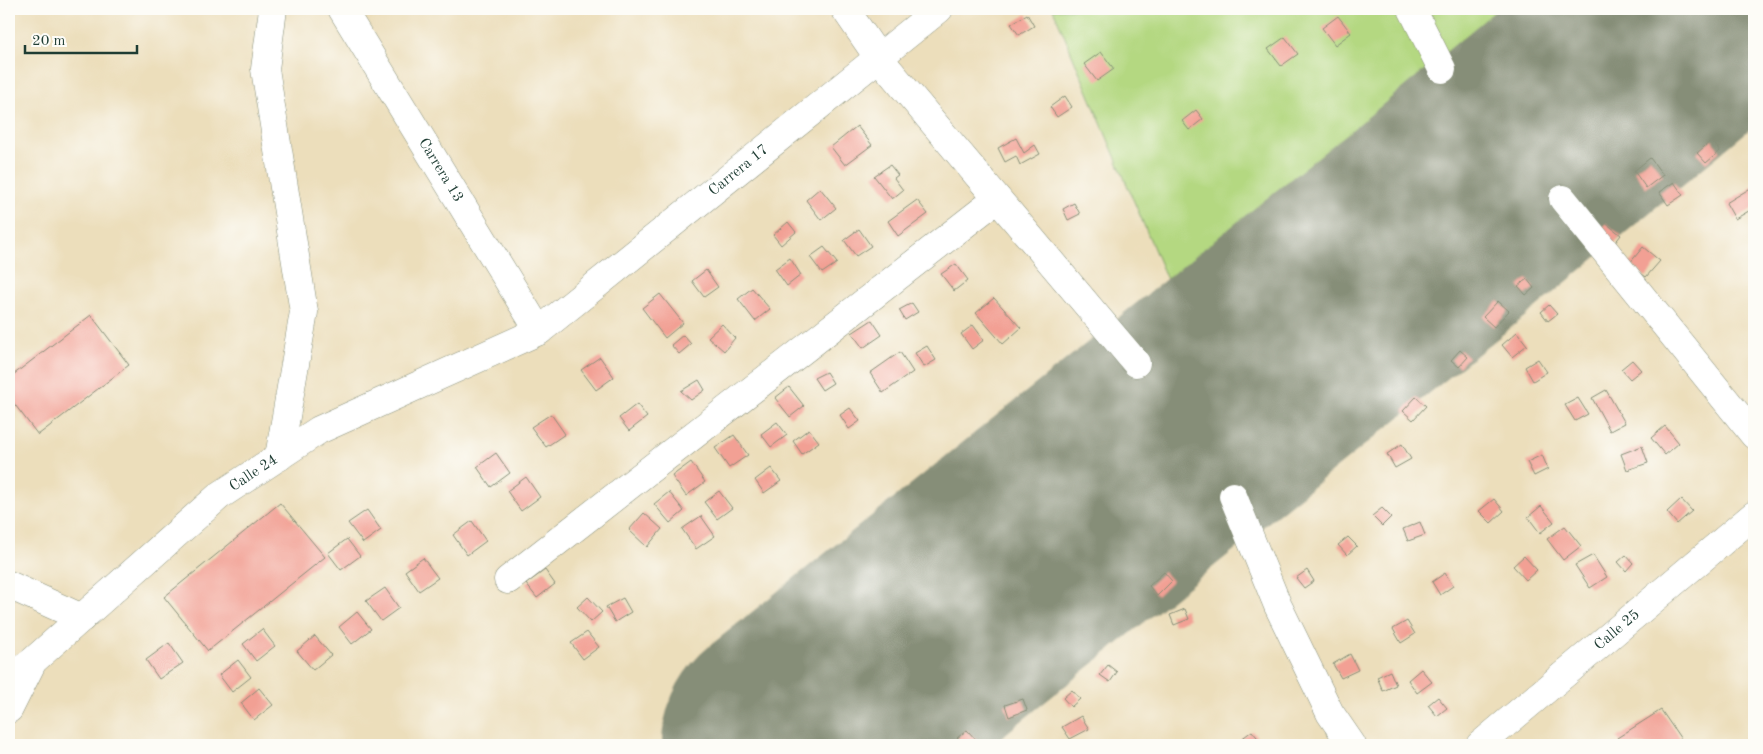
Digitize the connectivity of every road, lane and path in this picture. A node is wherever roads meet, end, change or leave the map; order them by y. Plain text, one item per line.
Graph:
1 (273, 9) edge
2 (342, 9) edge
3 (844, 9) edge
4 (939, 9) edge
5 (1412, 9) edge
6 (878, 57) junction
7 (1442, 69) dead end
8 (997, 199) junction
9 (1563, 199) dead end
10 (539, 330) junction
11 (1136, 363) dead end
12 (1754, 435) edge
13 (279, 457) junction
14 (1233, 496) dead end
15 (1754, 515) edge
16 (508, 580) dead end
17 (9, 586) edge
18 (82, 618) junction
19 (33, 661) junction
20 (9, 679) edge
21 (9, 709) edge
22 (1352, 745) edge
23 (1480, 745) edge

1 - 13 street
2 - 10 street, Carrera 13
3 - 6 street
4 - 6 street, Carrera 17
5 - 7 street
6 - 8 street
6 - 10 street, Carrera 17
8 - 11 street
8 - 16 street
9 - 12 street
10 - 13 street, Calle 24
13 - 18 street, Calle 24
14 - 22 street
15 - 23 street, Calle 25
17 - 18 street
18 - 19 street, Calle 24
19 - 20 street, Calle 24
19 - 21 street

